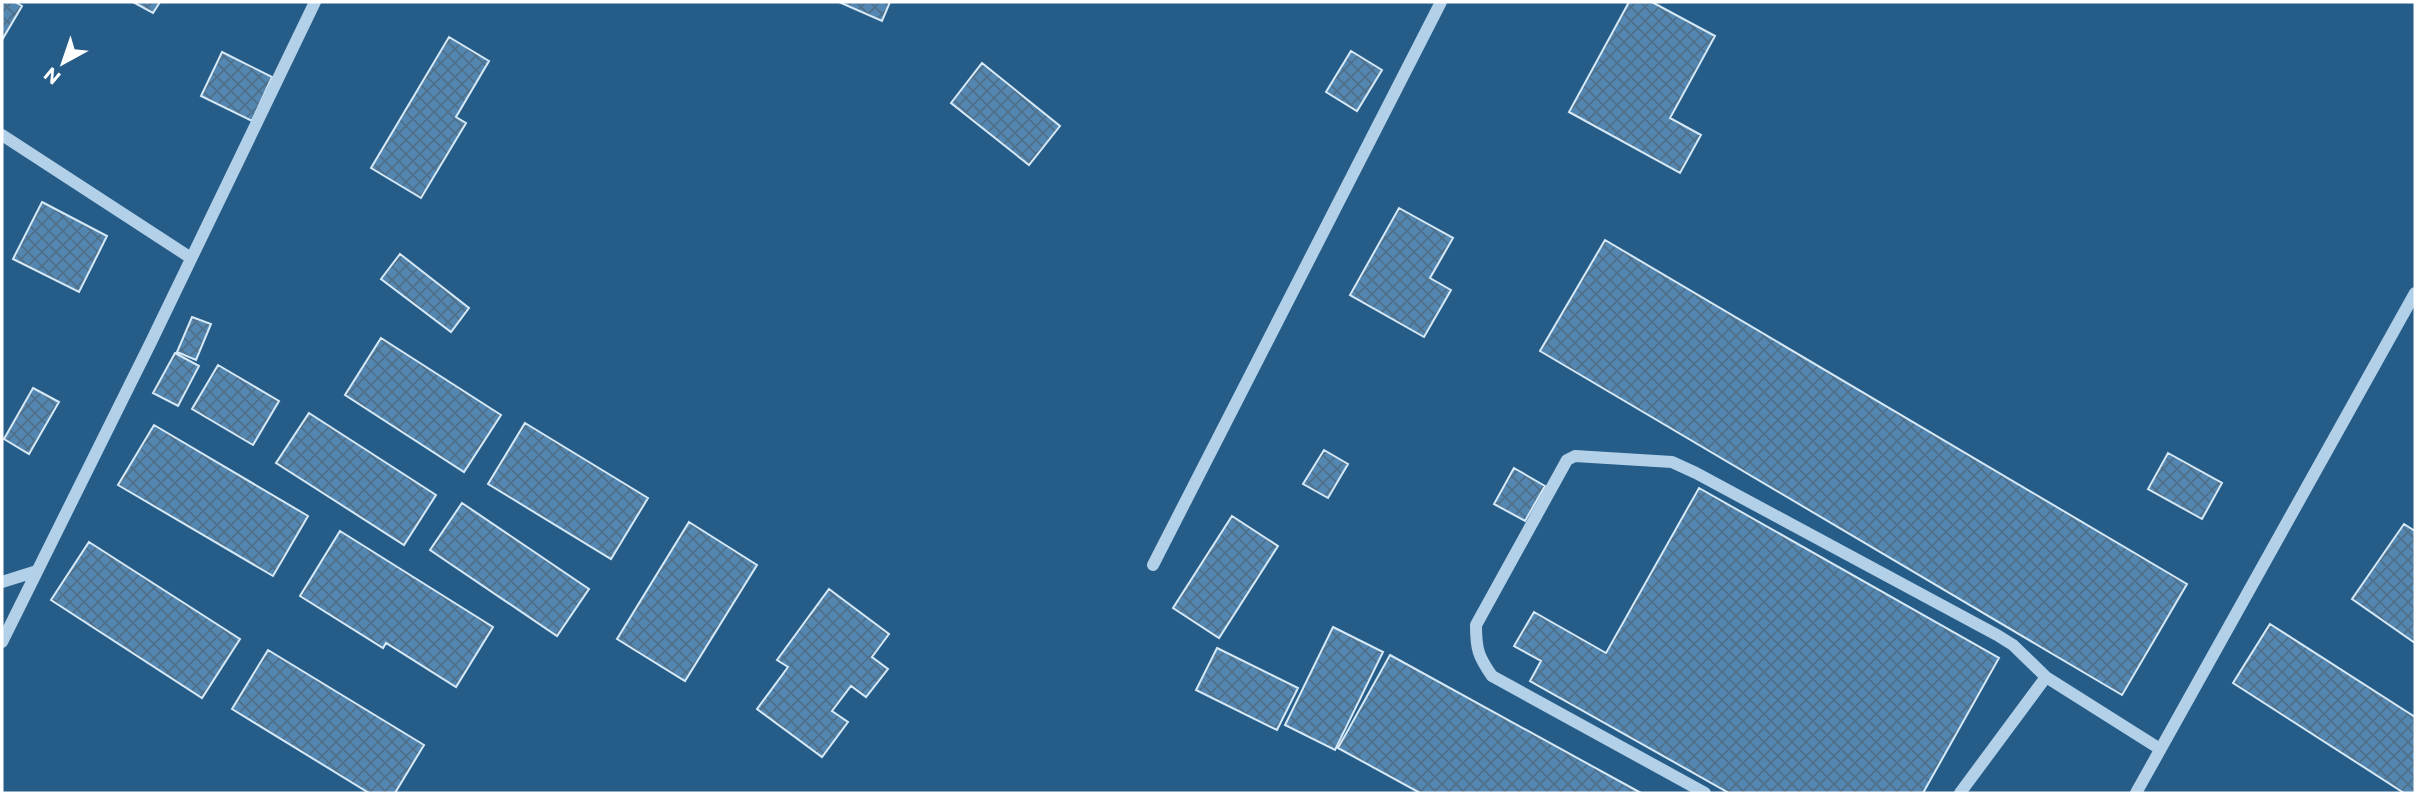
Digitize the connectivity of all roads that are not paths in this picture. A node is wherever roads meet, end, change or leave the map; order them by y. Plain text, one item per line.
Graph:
1 (315, 2) edge
2 (1441, 2) edge
3 (2, 135) edge
4 (191, 258) junction
5 (2415, 293) edge
6 (1153, 565) dead end
7 (37, 571) junction
8 (2, 582) edge
9 (2, 642) edge
10 (2046, 677) junction
11 (2160, 748) junction
12 (1705, 793) edge
13 (1960, 793) edge
14 (2136, 793) edge

1 - 4 street
2 - 6 street
3 - 4 street
4 - 7 street
5 - 11 street
7 - 8 street
7 - 9 street
10 - 11 street
10 - 12 street
10 - 13 street
11 - 14 street

